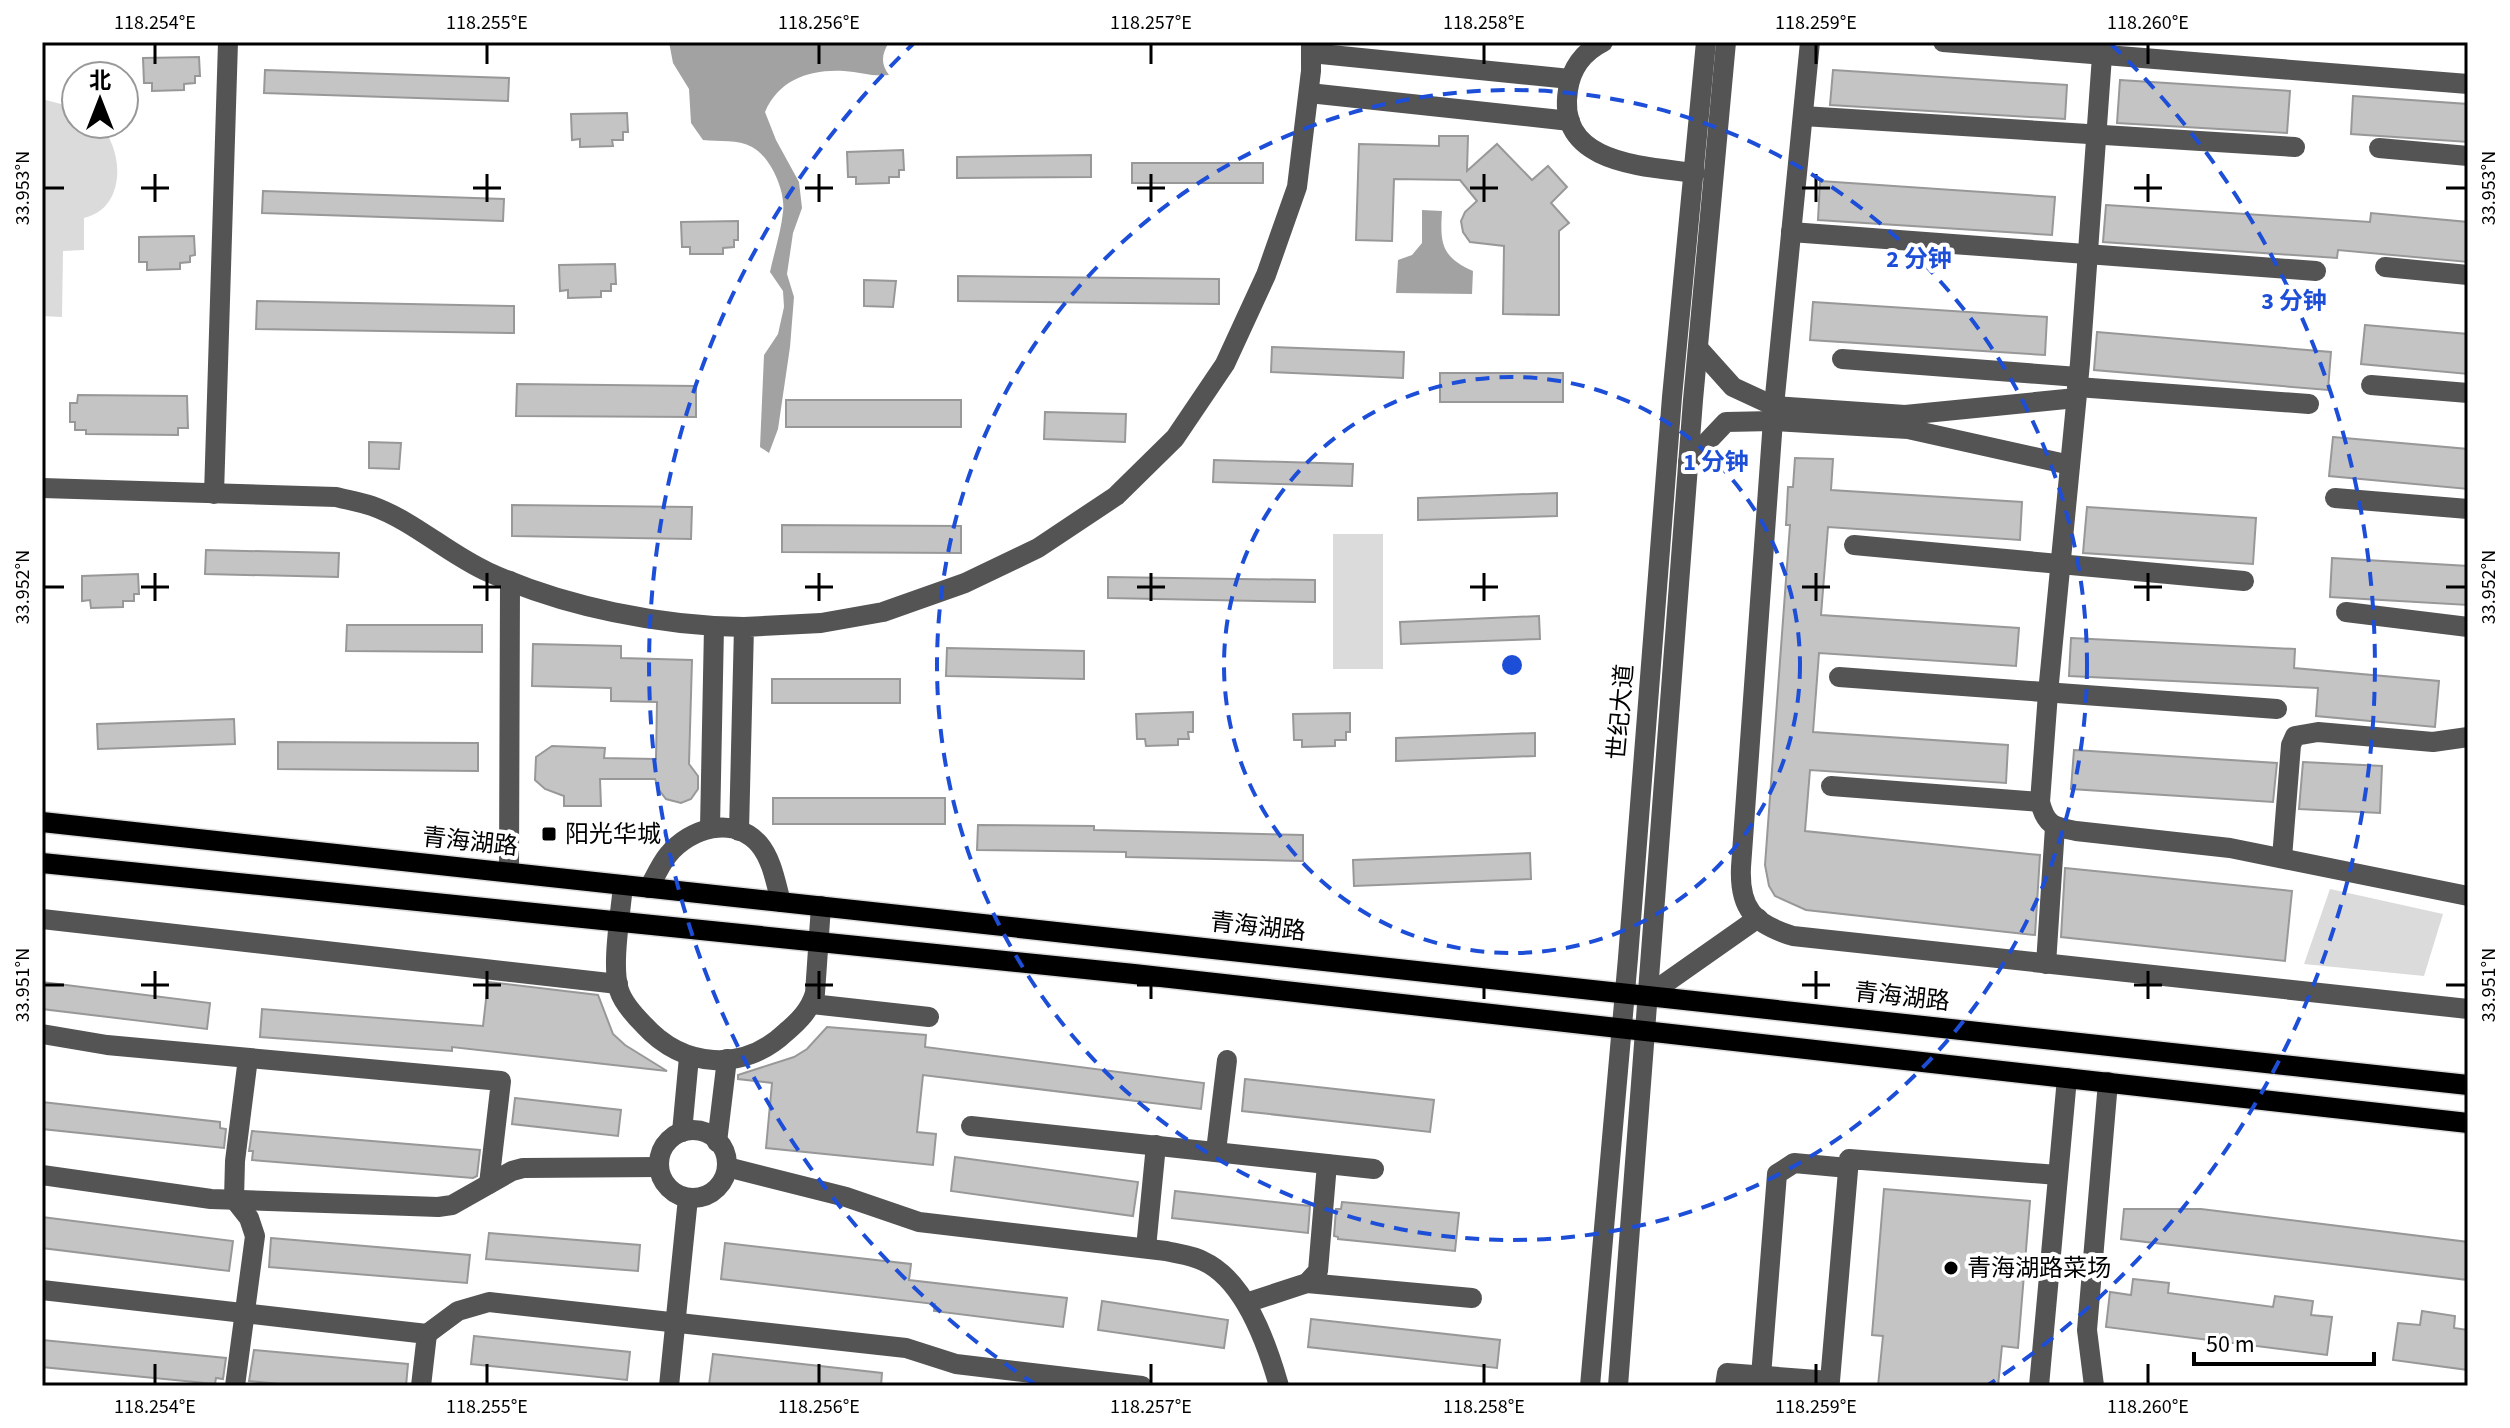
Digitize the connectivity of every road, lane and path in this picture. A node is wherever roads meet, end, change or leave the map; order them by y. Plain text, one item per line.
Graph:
1 (228, 42) edge
2 (1603, 42) edge
3 (1708, 42) edge
4 (1810, 42) edge
5 (1943, 42) edge
6 (1311, 48) edge
7 (2102, 48) edge
8 (1570, 79) junction
9 (2468, 84) edge
10 (1309, 93) junction
11 (1803, 116) junction
12 (1570, 121) junction
13 (2096, 134) junction
14 (2295, 147) dead end
15 (2379, 148) dead end
16 (2468, 156) edge
17 (1695, 173) junction
18 (1791, 232) junction
19 (2087, 254) junction
20 (2385, 267) dead end
21 (2316, 271) dead end
22 (2468, 275) edge
23 (1698, 348) junction
24 (1842, 359) dead end
25 (2371, 385) dead end
26 (2077, 387) junction
27 (2468, 393) edge
28 (2309, 404) dead end
29 (1774, 413) junction
30 (1688, 462) junction
31 (2070, 465) junction
32 (42, 488) edge
33 (214, 494) junction
34 (2335, 498) dead end
35 (2468, 509) edge
36 (1854, 545) dead end
37 (2060, 564) junction
38 (510, 581) junction
39 (2244, 581) dead end
40 (2346, 612) dead end
41 (714, 627) junction
42 (744, 627) junction
43 (2468, 627) edge
44 (1839, 677) dead end
45 (2048, 693) junction
46 (2277, 709) dead end
47 (2468, 737) edge
48 (1831, 786) dead end
49 (2040, 802) junction
50 (42, 822) edge
51 (2055, 827) junction
52 (710, 828) junction
53 (739, 831) junction
54 (2282, 858) junction
55 (42, 863) edge
56 (509, 872) junction
57 (623, 885) junction
58 (649, 888) junction
59 (2468, 896) edge
60 (781, 902) junction
61 (821, 906) junction
62 (1758, 918) junction
63 (42, 919) edge
64 (620, 921) junction
65 (819, 942) junction
66 (2046, 964) junction
67 (618, 984) junction
68 (1624, 993) junction
69 (1647, 996) junction
70 (812, 1004) junction
71 (2468, 1009) edge
72 (929, 1017) dead end
73 (1621, 1029) junction
74 (1644, 1031) junction
75 (42, 1034) edge
76 (689, 1057) junction
77 (248, 1058) junction
78 (727, 1059) junction
79 (1227, 1060) dead end
80 (2067, 1078) junction
81 (2108, 1082) junction
82 (2468, 1085) edge
83 (2468, 1123) edge
84 (971, 1126) dead end
85 (682, 1132) junction
86 (717, 1142) junction
87 (1156, 1145) junction
88 (1216, 1151) junction
89 (1327, 1164) junction
90 (659, 1167) junction
91 (727, 1167) junction
92 (1848, 1168) junction
93 (1374, 1169) dead end
94 (42, 1175) edge
95 (2058, 1175) junction
96 (489, 1184) junction
97 (688, 1198) junction
98 (234, 1199) junction
99 (1146, 1248) junction
100 (1307, 1283) junction
101 (42, 1290) edge
102 (1472, 1298) dead end
103 (1246, 1303) junction
104 (245, 1313) junction
105 (675, 1322) junction
106 (427, 1334) junction
107 (1761, 1376) junction
108 (235, 1386) edge
109 (421, 1386) edge
110 (669, 1386) edge
111 (1142, 1386) edge
112 (1279, 1386) edge
113 (1590, 1386) edge
114 (1618, 1386) edge
115 (1725, 1386) edge
116 (2039, 1386) edge
117 (2094, 1386) edge

1 - 33 street
2 - 8 street
3 - 17 street, 世纪大道
3 - 23 street, 世纪大道
4 - 11 street
5 - 7 street
6 - 8 street
6 - 10 street
7 - 9 street
7 - 13 street
8 - 12 street
10 - 12 street
10 - 42 street
11 - 13 street
11 - 18 street
12 - 17 street
13 - 14 street
13 - 19 street
15 - 16 street
17 - 68 street, 世纪大道
18 - 19 street
18 - 29 street
19 - 21 street
19 - 26 street
20 - 22 street
23 - 29 street
23 - 30 street, 世纪大道
24 - 26 street
25 - 27 street
26 - 28 street
26 - 29 street
26 - 31 street
29 - 30 street
29 - 31 street
29 - 62 street
30 - 69 street, 世纪大道
31 - 37 street
32 - 33 street
33 - 38 street
34 - 35 street
36 - 37 street
37 - 39 street
37 - 45 street
38 - 41 street
38 - 56 street
40 - 43 street
41 - 42 street
41 - 52 street
42 - 53 street
44 - 45 street
45 - 46 street
45 - 49 street
47 - 54 street
48 - 49 street
49 - 51 street
50 - 56 main road, 青海湖路
51 - 54 street
51 - 66 street
52 - 53 street
52 - 58 street
53 - 60 street
54 - 59 street
55 - 64 main road
56 - 57 main road, 青海湖路
57 - 58 main road, 青海湖路
57 - 64 street
58 - 60 main road, 青海湖路
60 - 61 main road, 青海湖路
61 - 65 street
61 - 68 main road, 青海湖路
62 - 66 street
62 - 69 street
63 - 67 street
64 - 65 main road
64 - 67 street
65 - 70 street
65 - 73 main road
66 - 71 street
67 - 76 street
68 - 69 main road, 青海湖路
68 - 73 street, 世纪大道
69 - 74 street, 世纪大道
69 - 82 main road, 青海湖路
70 - 72 street
70 - 78 street
73 - 74 main road
73 - 113 street, 世纪大道
74 - 80 main road
74 - 114 street, 世纪大道
75 - 77 street
76 - 78 street
76 - 85 street
77 - 96 street
77 - 98 street
78 - 86 street
79 - 88 street
80 - 81 main road
80 - 95 street
81 - 83 main road
81 - 117 street
84 - 87 street
85 - 86 street
85 - 90 street
86 - 91 street
87 - 88 street
87 - 99 street
88 - 89 street
89 - 93 street
89 - 100 street
90 - 96 street
90 - 97 street
91 - 97 street
91 - 99 street
92 - 95 street
92 - 107 street
92 - 107 street
94 - 98 street
95 - 116 street
96 - 98 street
97 - 105 street
98 - 104 street
99 - 103 street
100 - 102 street
100 - 103 street
101 - 104 street
103 - 112 street
104 - 106 street
104 - 108 street
105 - 106 street
105 - 110 street
105 - 111 street
106 - 109 street
107 - 115 street

